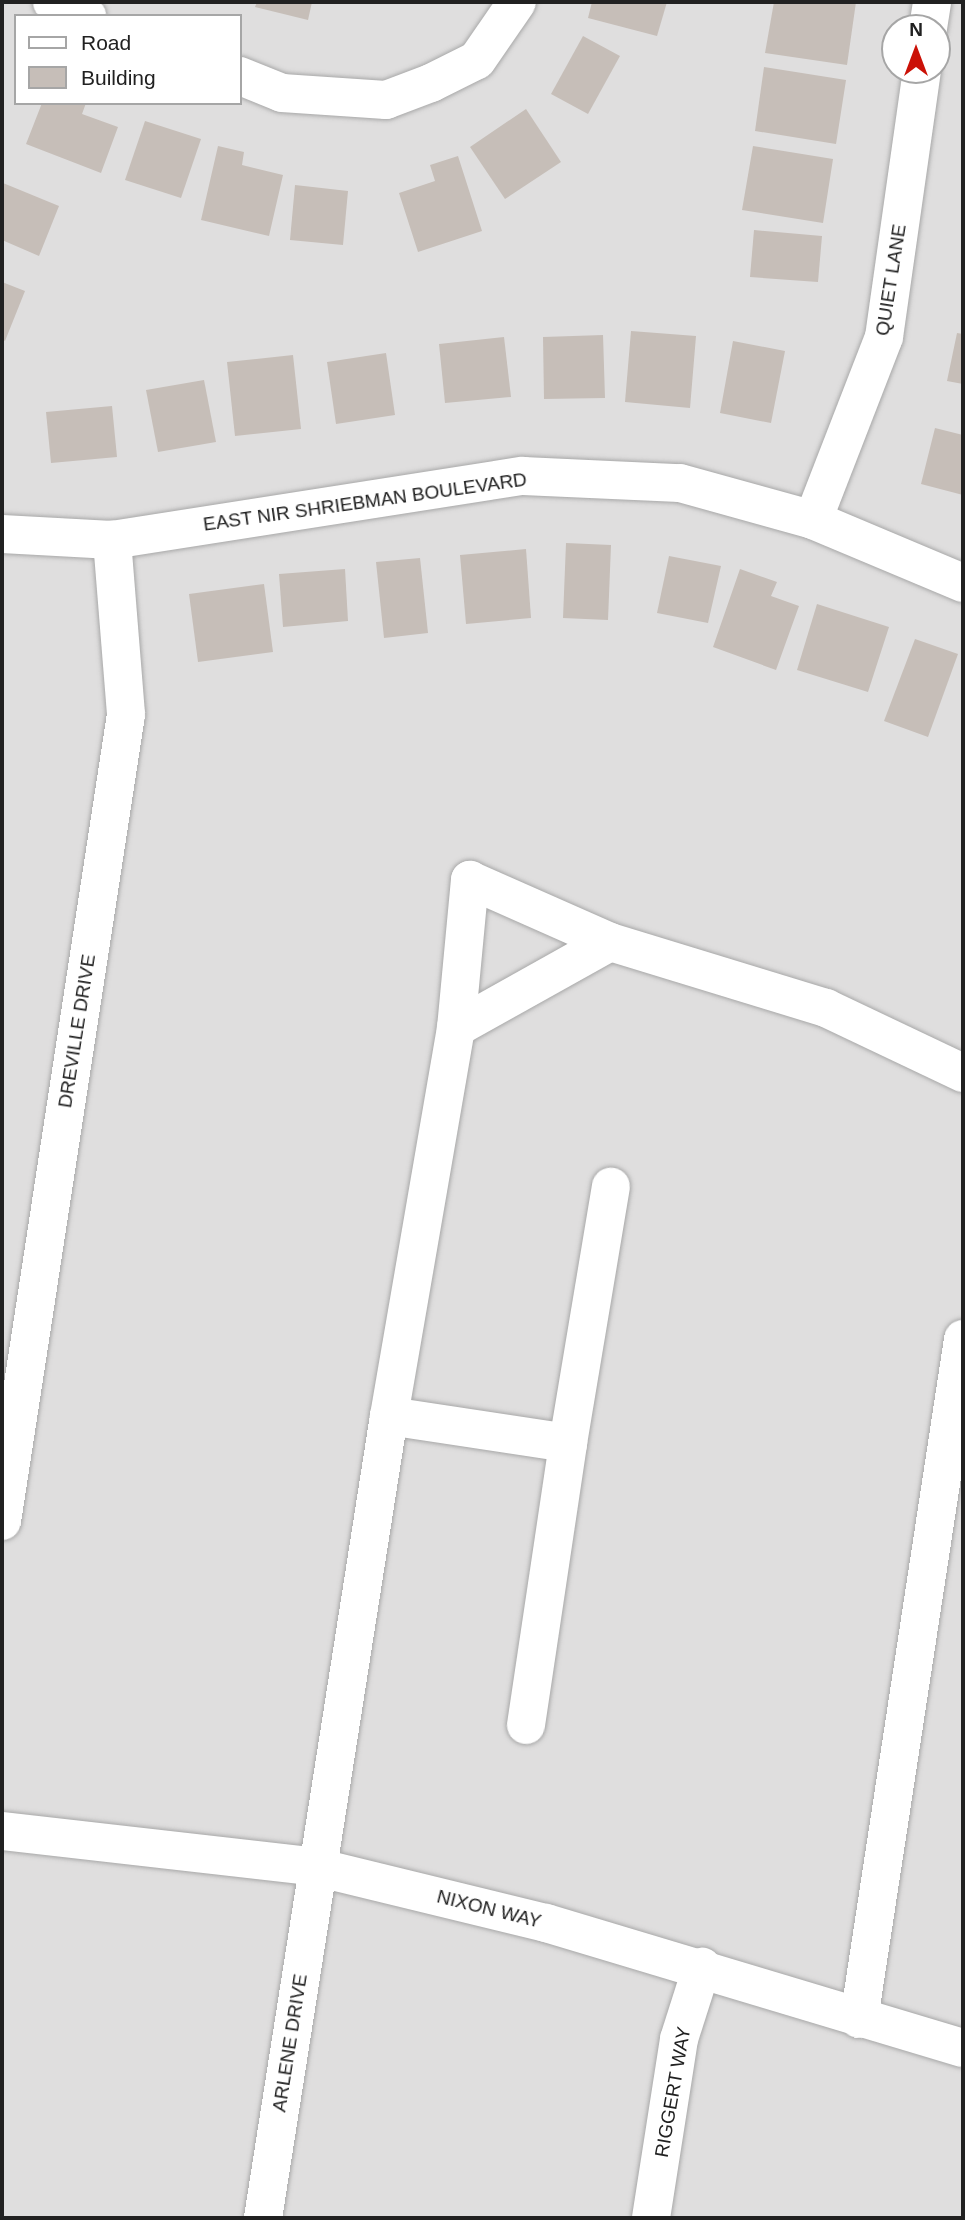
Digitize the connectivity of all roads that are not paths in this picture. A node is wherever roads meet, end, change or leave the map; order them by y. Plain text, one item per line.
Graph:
1 (52, 2) edge
2 (517, 2) edge
3 (82, 14) edge
4 (242, 77) edge
5 (920, 84) edge
6 (813, 520) junction
7 (2, 534) edge
8 (112, 540) junction
9 (963, 583) edge
10 (610, 942) junction
11 (456, 1028) junction
12 (963, 1073) edge
13 (611, 1187) dead end
14 (963, 1339) edge
15 (389, 1416) junction
16 (568, 1443) junction
17 (2, 1521) edge
18 (526, 1725) dead end
19 (2, 1831) edge
20 (316, 1867) junction
21 (702, 1967) junction
22 (859, 2019) junction
23 (963, 2048) edge
24 (263, 2218) edge
25 (651, 2218) edge

1 - 3 street
2 - 4 street
5 - 6 street, QUIET LANE
6 - 8 street, EAST NIR SHRIEBMAN BOULEVARD
6 - 9 street, EAST NIR SHRIEBMAN BOULEVARD
7 - 8 street, EAST NIR SHRIEBMAN BOULEVARD
8 - 17 street, DREVILLE DRIVE
10 - 11 street
10 - 11 street, ARLENE DRIVE
10 - 12 street
11 - 15 street, ARLENE DRIVE
13 - 16 street
14 - 22 street
15 - 16 street
15 - 20 street, ARLENE DRIVE
16 - 18 street
19 - 20 street, NIXON WAY
20 - 21 street, NIXON WAY
20 - 24 street, ARLENE DRIVE
21 - 22 street, NIXON WAY
21 - 25 street, RIGGERT WAY
22 - 23 street, NIXON WAY

